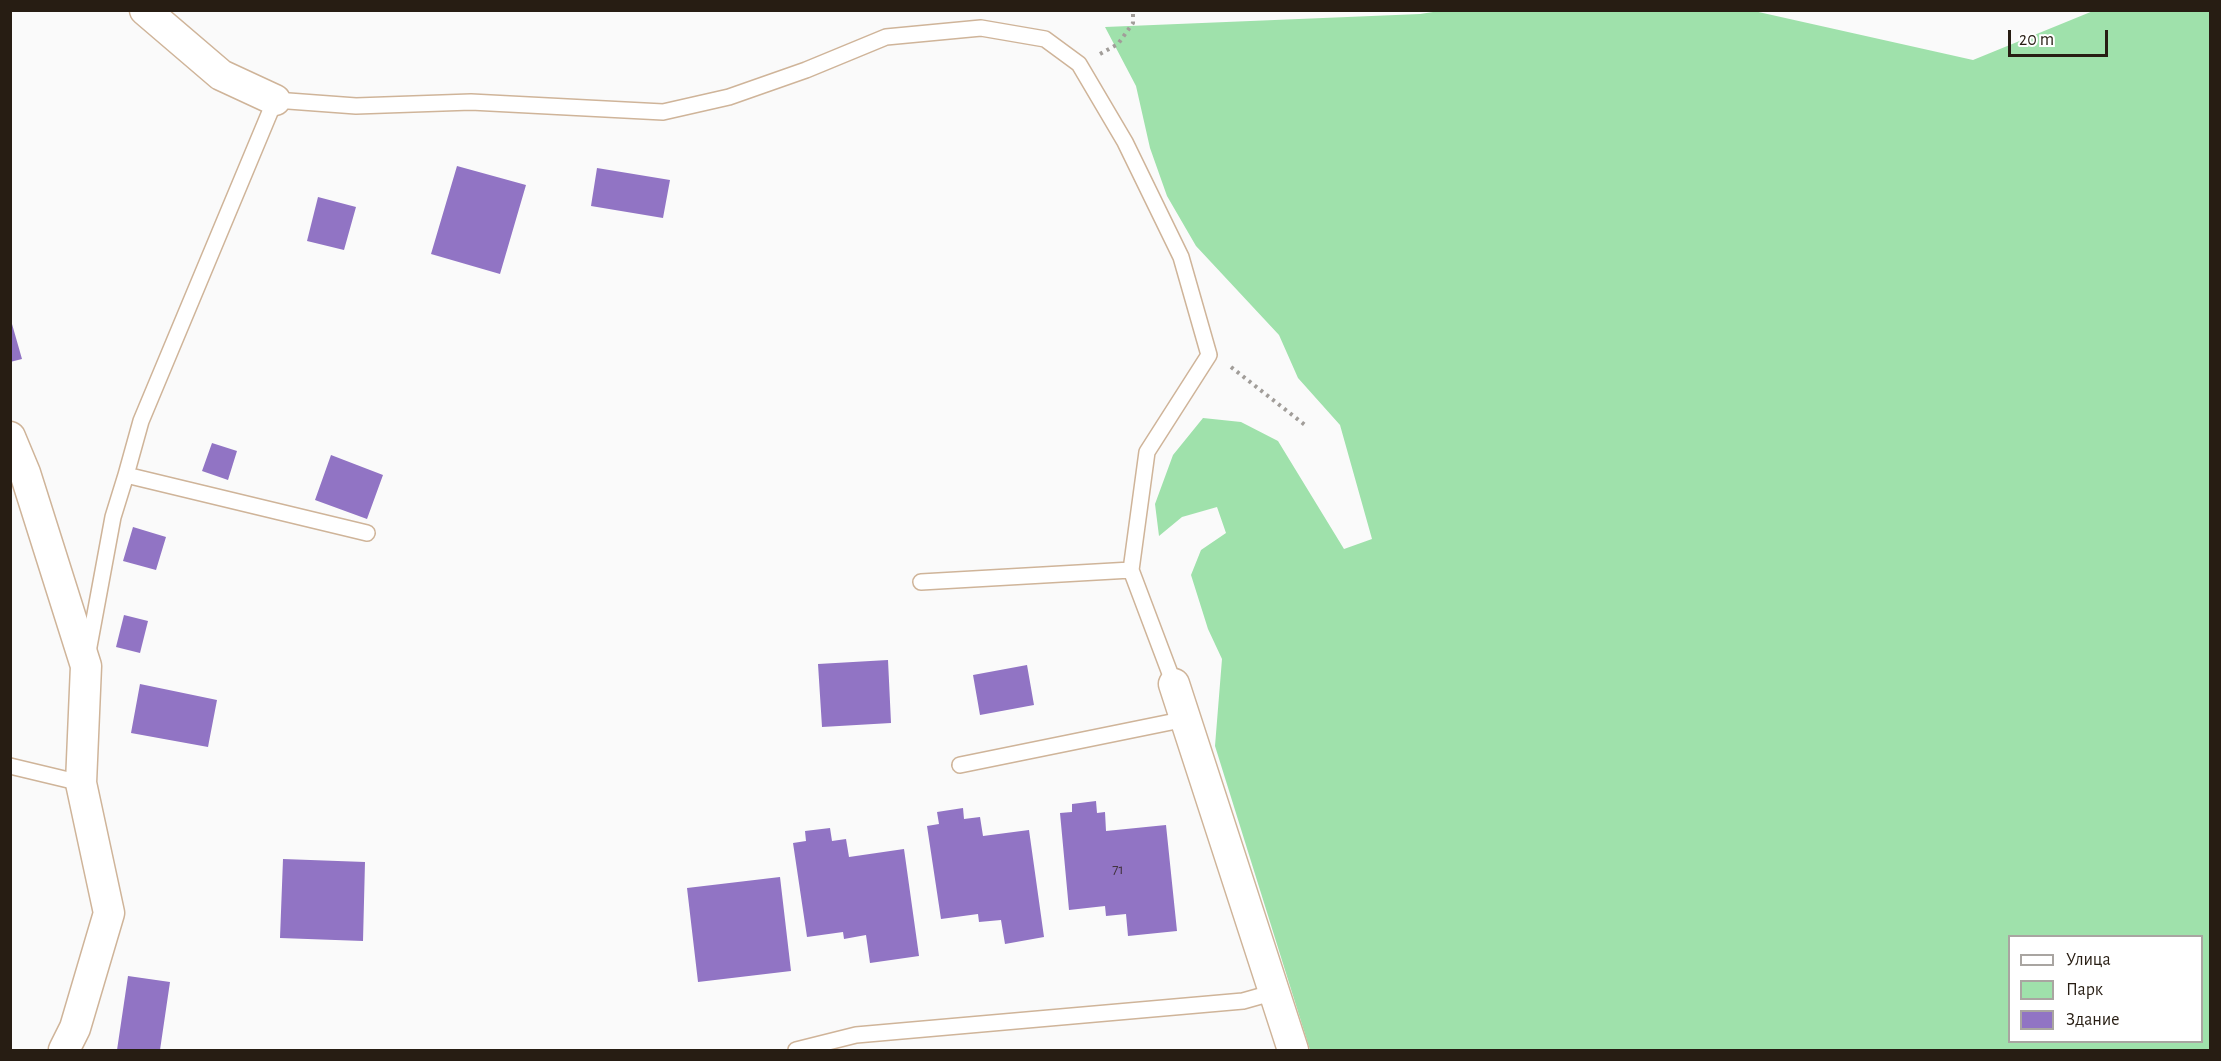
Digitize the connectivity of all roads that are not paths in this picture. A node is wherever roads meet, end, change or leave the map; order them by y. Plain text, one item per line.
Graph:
1 (145, 10) edge
2 (275, 100) junction
3 (10, 437) edge
4 (126, 475) junction
5 (367, 533) dead end
6 (1131, 570) junction
7 (921, 582) dead end
8 (86, 666) junction
9 (1174, 684) joint
10 (1186, 719) junction
11 (960, 765) dead end
12 (10, 766) edge
13 (81, 783) junction
14 (1275, 992) junction
15 (64, 1050) edge
16 (796, 1050) edge
17 (1293, 1050) edge

1 - 2 street
2 - 4 lane
2 - 6 lane
3 - 8 street
4 - 5 lane
4 - 8 lane
6 - 7 lane
6 - 9 lane
8 - 13 street
9 - 10 street
10 - 11 lane
10 - 14 street
12 - 13 lane
13 - 15 street
14 - 16 lane
14 - 17 street

